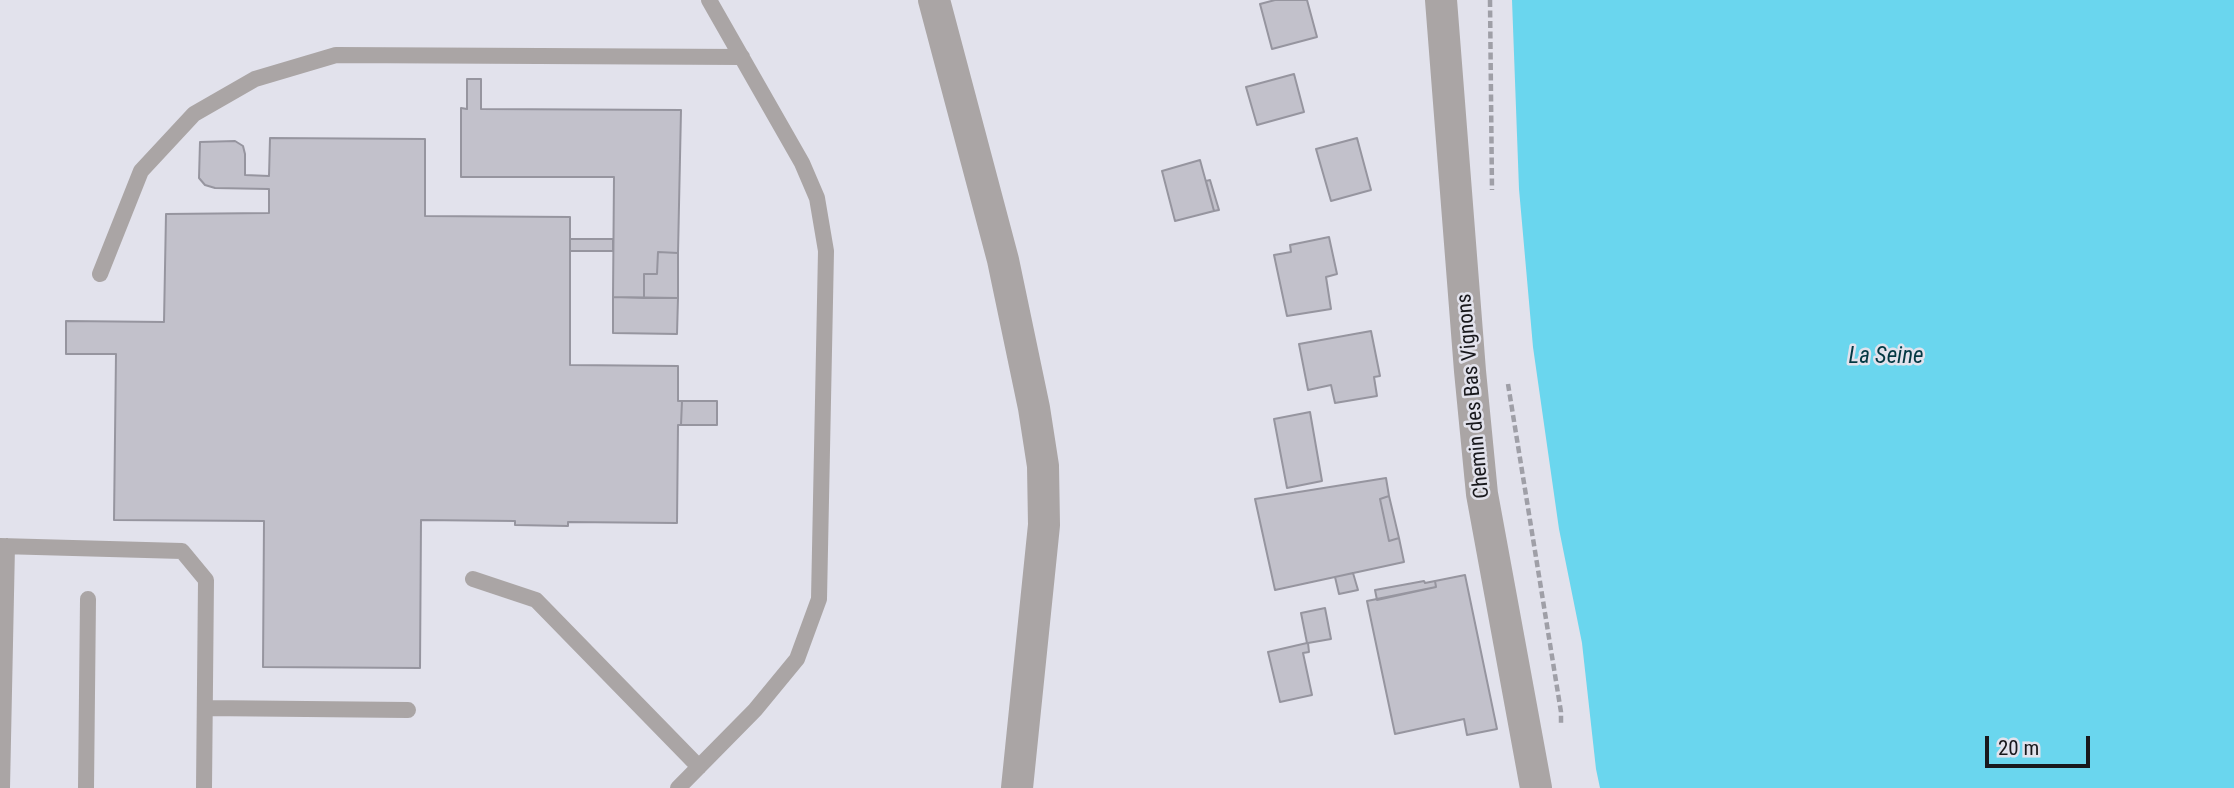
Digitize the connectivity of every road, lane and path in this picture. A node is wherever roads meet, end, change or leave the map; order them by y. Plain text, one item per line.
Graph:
1 (709, 0) edge
2 (934, 0) edge
3 (1441, 0) edge
4 (1490, 0) edge
5 (742, 57) junction
6 (1492, 196) dead end
7 (100, 274) dead end
8 (1506, 372) dead end
9 (4, 546) edge
10 (473, 579) dead end
11 (88, 599) dead end
12 (205, 708) junction
13 (408, 710) dead end
14 (1561, 737) dead end
15 (699, 767) junction
16 (2, 788) edge
17 (86, 788) edge
18 (204, 788) edge
19 (678, 788) edge
20 (1017, 788) edge
21 (1536, 788) edge

1 - 5 lane
2 - 20 street
3 - 21 street, Chemin des Bas Vignons
4 - 6 path
5 - 7 lane
5 - 15 lane
8 - 14 path
9 - 12 lane
9 - 16 lane
10 - 15 lane
11 - 17 lane
12 - 13 lane
12 - 18 lane
15 - 19 lane

